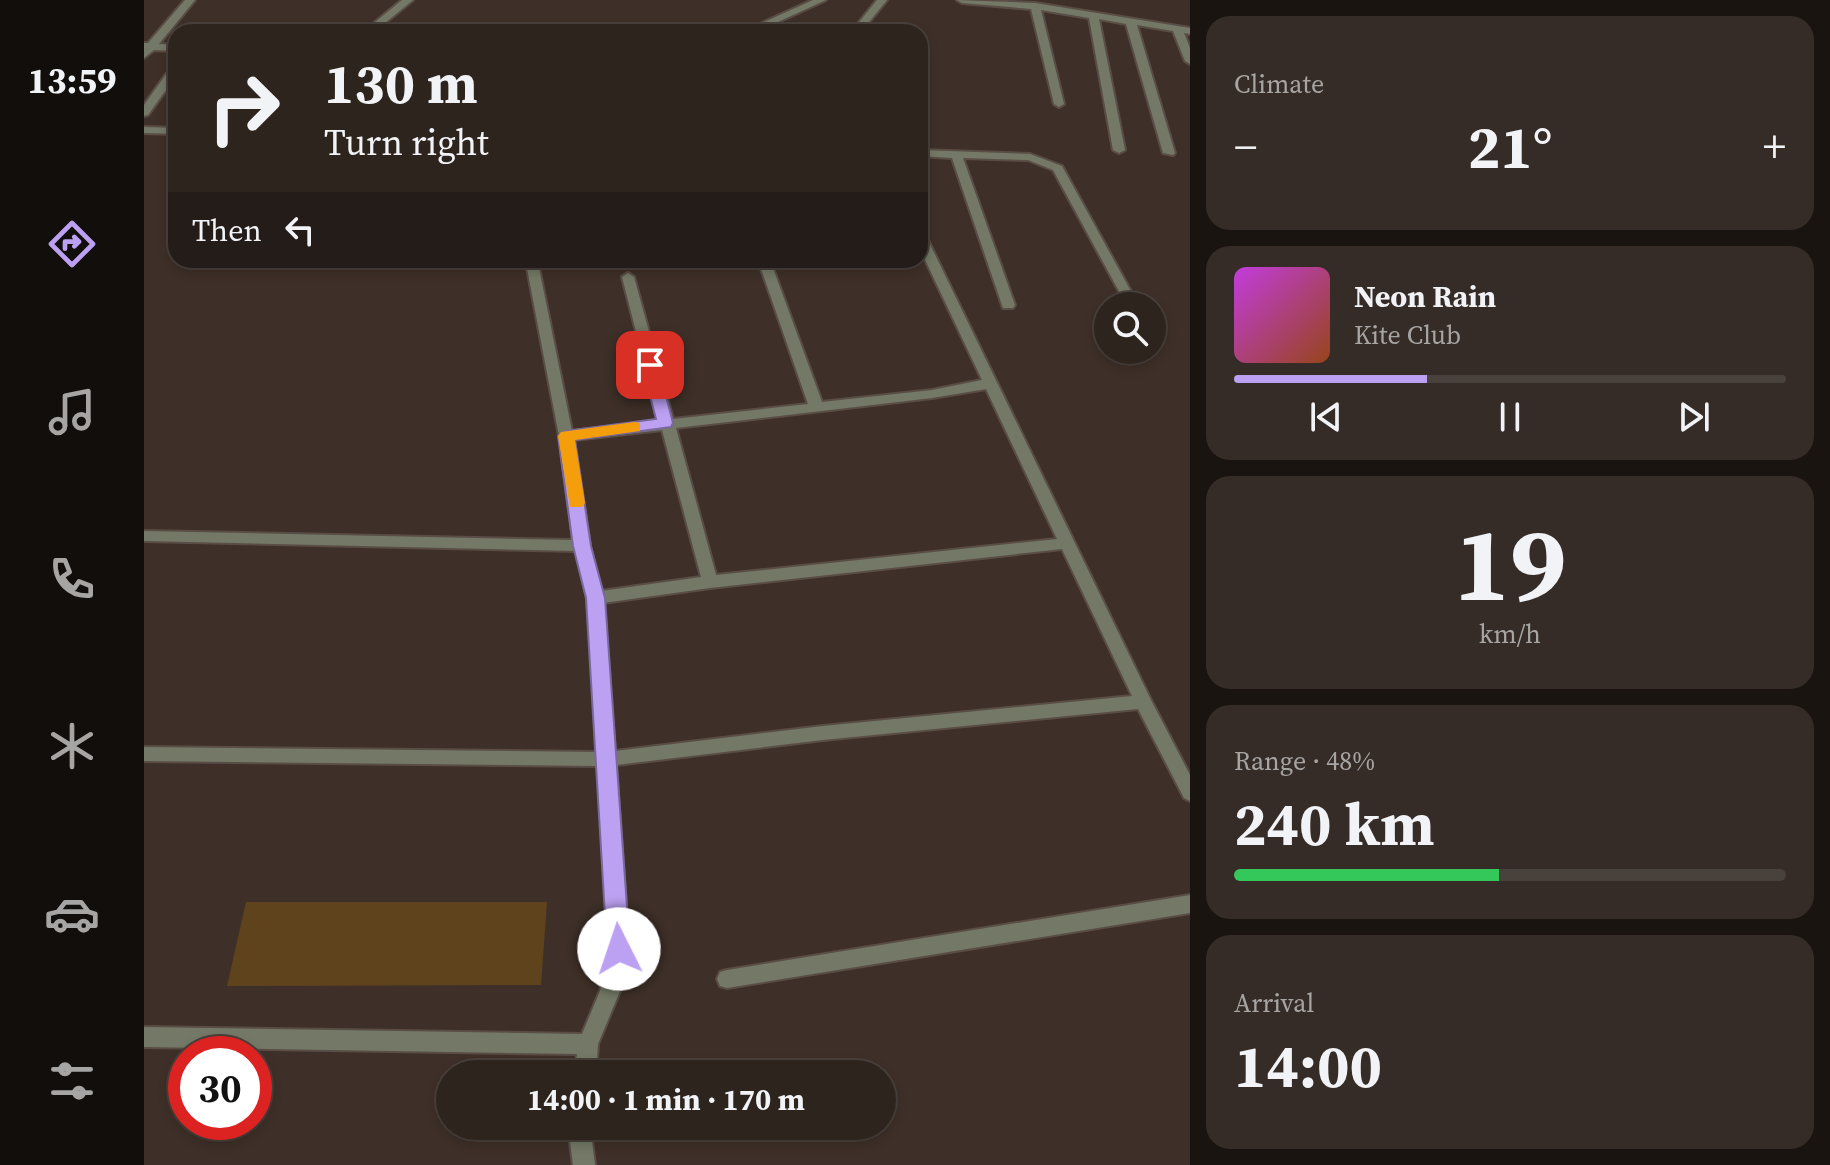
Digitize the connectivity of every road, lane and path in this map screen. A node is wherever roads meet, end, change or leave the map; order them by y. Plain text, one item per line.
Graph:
1 (190, 0) edge
2 (408, 0) edge
3 (821, 0) edge
4 (882, 0) edge
5 (962, 0) edge
6 (1035, 6) junction
7 (1093, 14) junction
8 (1130, 20) junction
9 (169, 24) edge
10 (378, 24) edge
11 (766, 24) edge
12 (862, 24) edge
13 (168, 25) edge
14 (1177, 29) junction
15 (1190, 31) edge
16 (168, 48) edge
17 (147, 49) edge
18 (1190, 61) edge
19 (168, 79) edge
20 (1059, 104) dead end
21 (144, 113) edge
22 (144, 130) edge
23 (168, 131) edge
24 (1119, 150) dead end
25 (928, 153) edge
26 (956, 153) junction
27 (1169, 153) dead end
28 (928, 252) edge
29 (533, 268) edge
30 (767, 268) edge
31 (628, 277) dead end
32 (1125, 292) edge
33 (1008, 305) dead end
34 (992, 383) junction
35 (817, 408) junction
36 (665, 423) junction
37 (566, 436) junction
38 (144, 536) edge
39 (1067, 543) junction
40 (582, 546) junction
41 (710, 582) junction
42 (595, 598) junction
43 (1143, 702) junction
44 (144, 754) edge
45 (607, 759) junction
46 (1190, 793) edge
47 (1190, 904) edge
48 (727, 979) dead end
49 (144, 1037) edge
50 (588, 1044) junction
51 (586, 1060) edge
52 (581, 1140) edge
53 (584, 1165) edge

1 - 9 street
2 - 10 street
3 - 11 street
4 - 12 street
5 - 6 street
6 - 7 street
6 - 20 street
7 - 8 street
7 - 24 street
8 - 14 street
8 - 27 street
13 - 17 street
14 - 15 street
14 - 18 street
16 - 17 street
19 - 21 street
22 - 23 street
25 - 26 street
26 - 32 street
26 - 33 street
28 - 34 street
29 - 37 street
30 - 35 street
31 - 36 street
34 - 35 street
34 - 39 street
35 - 36 street
36 - 37 street
36 - 41 street
37 - 40 street
38 - 40 street
39 - 41 street
39 - 43 street
40 - 42 street
41 - 42 street
42 - 45 street
43 - 45 street
43 - 46 street
44 - 45 street
45 - 50 street
47 - 48 street
49 - 50 street
50 - 51 street
52 - 53 street

